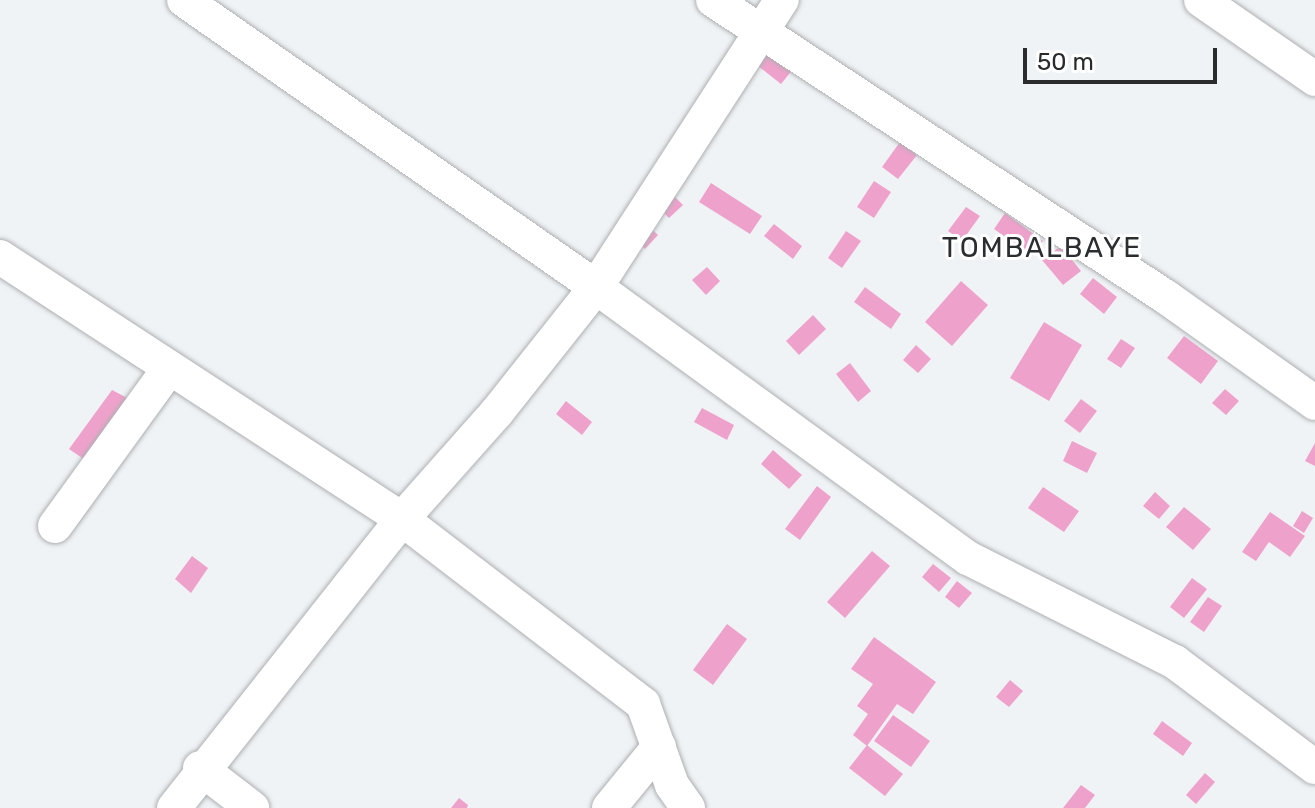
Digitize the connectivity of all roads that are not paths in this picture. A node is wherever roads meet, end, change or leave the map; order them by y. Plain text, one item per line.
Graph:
1 (184, 0) edge
2 (713, 0) edge
3 (782, 0) edge
4 (1201, 0) edge
5 (760, 31) junction
6 (1315, 79) edge
7 (0, 257) edge
8 (596, 287) junction
9 (168, 370) junction
10 (1315, 403) edge
11 (402, 519) junction
12 (55, 526) dead end
13 (659, 747) junction
14 (1315, 767) edge
15 (200, 768) junction
16 (174, 808) edge
17 (252, 808) edge
18 (609, 808) edge
19 (688, 808) edge

1 - 8 street
2 - 5 street
3 - 5 street
4 - 6 street
5 - 8 street
5 - 10 street
7 - 9 street
8 - 11 street
8 - 14 street
9 - 11 street
9 - 12 street
11 - 13 street
11 - 15 street
13 - 18 street
13 - 19 street
15 - 16 street
15 - 17 street

